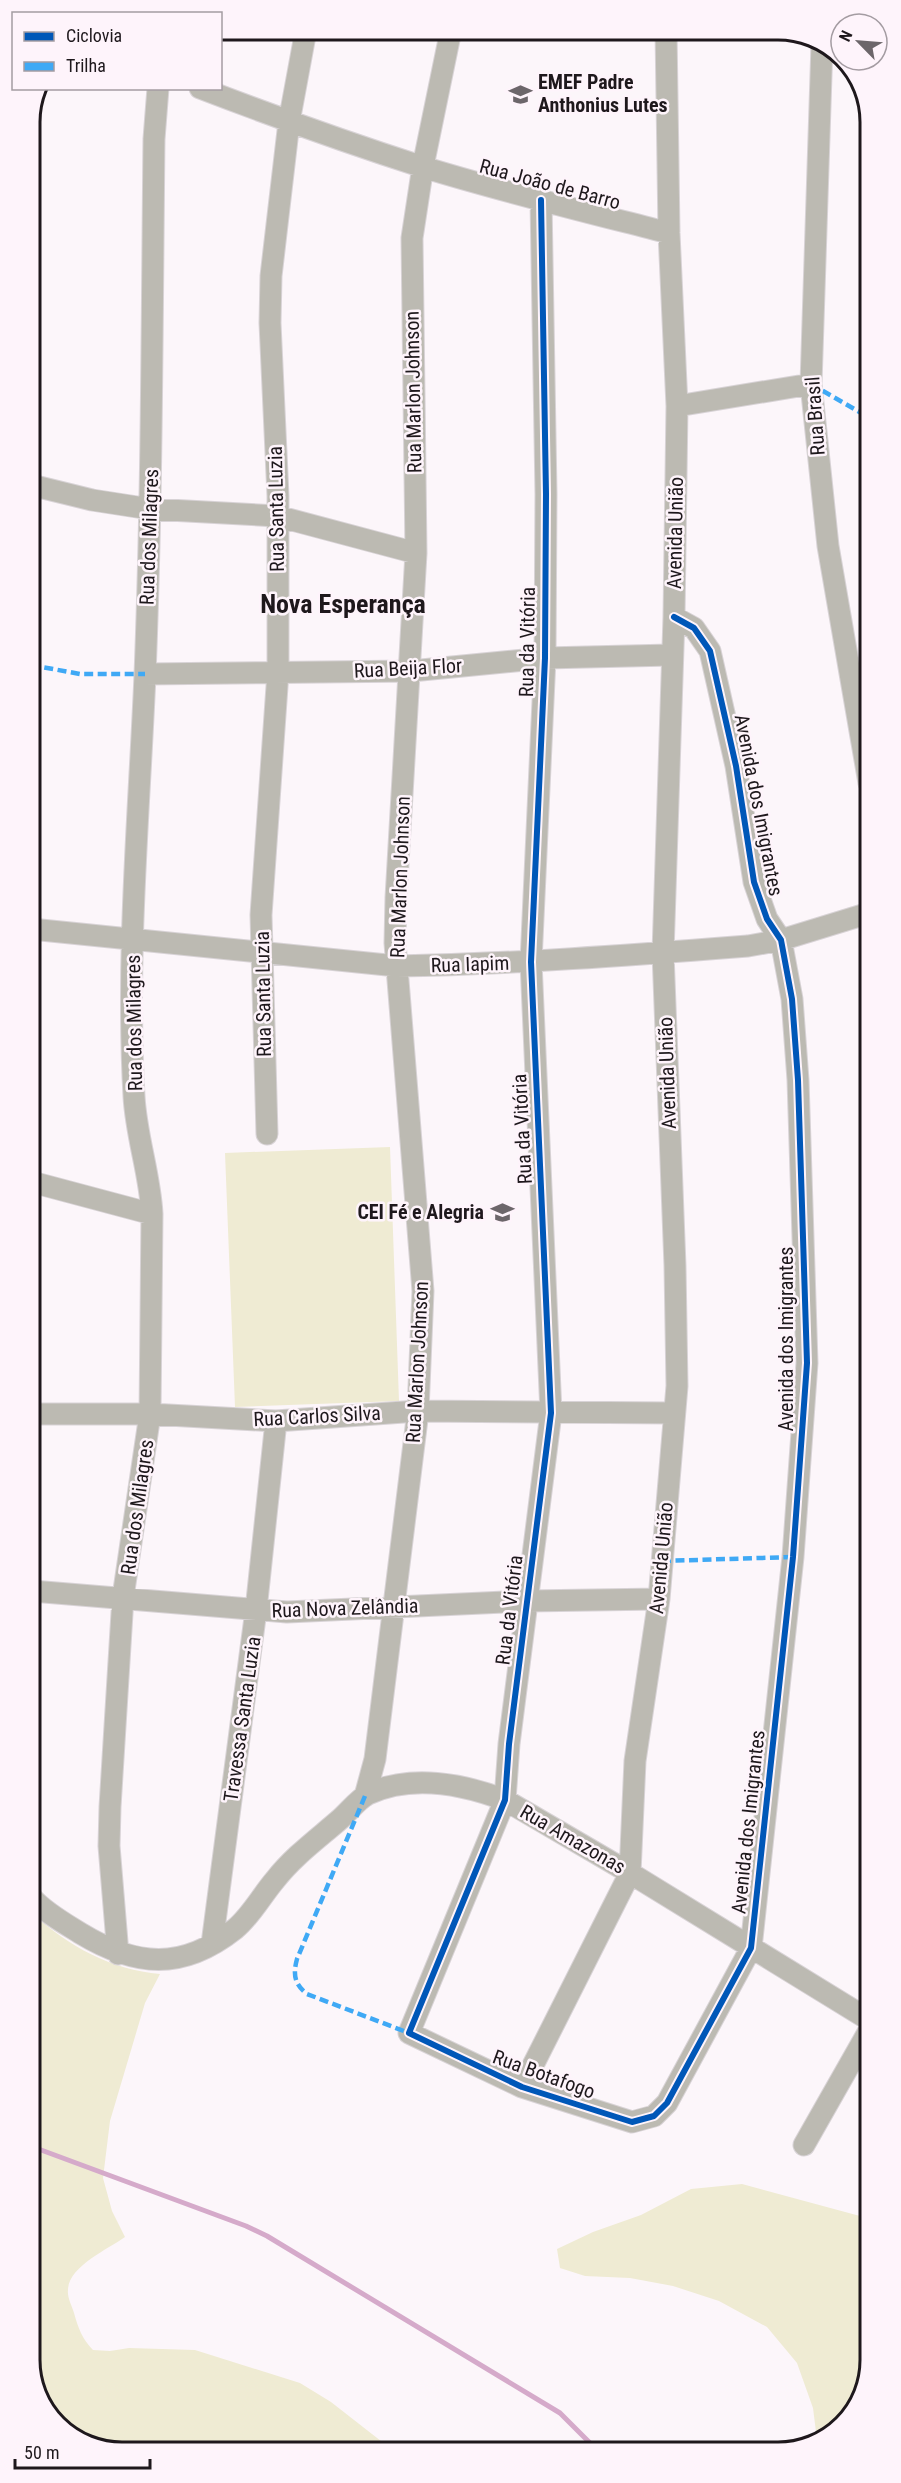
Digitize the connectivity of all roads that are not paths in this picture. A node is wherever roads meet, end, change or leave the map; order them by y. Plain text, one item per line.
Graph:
1 (304, 40) edge
2 (449, 40) edge
3 (666, 41) edge
4 (822, 52) edge
5 (158, 90) edge
6 (205, 90) edge
7 (290, 122) junction
8 (423, 166) junction
9 (541, 201) junction
10 (669, 233) junction
11 (811, 384) junction
12 (677, 406) junction
13 (41, 487) edge
14 (150, 509) junction
15 (277, 516) junction
16 (416, 552) junction
17 (674, 617) junction
18 (671, 655) junction
19 (545, 658) junction
20 (411, 671) junction
21 (278, 672) junction
22 (145, 674) junction
23 (860, 731) edge
24 (860, 916) edge
25 (41, 929) edge
26 (132, 940) junction
27 (781, 940) junction
28 (261, 953) junction
29 (663, 953) junction
30 (531, 962) junction
31 (397, 966) junction
32 (267, 1134) dead end
33 (41, 1184) edge
34 (152, 1214) junction
35 (418, 1411) junction
36 (551, 1413) junction
37 (674, 1413) junction
38 (40, 1414) edge
39 (150, 1414) junction
40 (276, 1421) junction
41 (40, 1592) edge
42 (123, 1597) junction
43 (659, 1599) junction
44 (526, 1601) junction
45 (393, 1606) junction
46 (256, 1610) junction
47 (365, 1796) junction
48 (505, 1800) junction
49 (630, 1873) junction
50 (40, 1905) edge
51 (212, 1944) junction
52 (751, 1948) junction
53 (118, 1954) junction
54 (860, 2015) edge
55 (409, 2033) joint
56 (860, 2046) edge
57 (522, 2087) junction
58 (667, 2103) joint
59 (804, 2145) dead end

1 - 7 street, Rua Santa Luzia
2 - 8 street, Rua Marlon Johnson
3 - 10 street, Avenida União
4 - 11 street, Rua Brasil
5 - 14 street, Rua dos Milagres
6 - 7 street, Rua João de Barro
7 - 8 street, Rua João de Barro
7 - 15 street, Rua Santa Luzia
8 - 9 street, Rua João de Barro
8 - 16 street, Rua Marlon Johnson
9 - 10 street, Rua João de Barro
9 - 19 street, Rua da Vitória
10 - 12 street, Avenida União
11 - 12 street
11 - 23 street, Rua Brasil
12 - 17 street, Avenida União
13 - 14 street
14 - 15 street
14 - 22 street, Rua dos Milagres
15 - 16 street
15 - 21 street, Rua Santa Luzia
16 - 20 street, Rua Marlon Johnson
17 - 18 street, Avenida União
17 - 27 street, Avenida dos Imigrantes
18 - 19 street, Rua Beija Flor
18 - 29 street, Avenida União
19 - 20 street, Rua Beija Flor
19 - 30 street, Rua da Vitória
20 - 21 street, Rua Beija Flor
20 - 31 street, Rua Marlon Johnson
21 - 22 street, Rua Beija Flor
21 - 28 street, Rua Santa Luzia
22 - 26 street, Rua dos Milagres
24 - 27 street, Rua Iapim
25 - 26 street, Rua Iapim
26 - 28 street, Rua Iapim
26 - 34 street, Rua dos Milagres
27 - 29 street, Rua Iapim
27 - 52 street, Avenida dos Imigrantes
28 - 31 street, Rua Iapim
28 - 32 street, Rua Santa Luzia
29 - 30 street, Rua Iapim
29 - 37 street, Avenida União
30 - 31 street, Rua Iapim
30 - 36 street, Rua da Vitória
31 - 35 street, Rua Marlon Johnson
33 - 34 street
34 - 39 street, Rua dos Milagres
35 - 36 street, Rua Carlos Silva
35 - 40 street, Rua Carlos Silva
35 - 45 street, Rua Marlon Johnson
36 - 37 street, Rua Carlos Silva
36 - 44 street, Rua da Vitória
37 - 43 street, Avenida União
38 - 39 street, Rua Carlos Silva
39 - 40 street, Rua Carlos Silva
39 - 42 street, Rua dos Milagres
40 - 46 street, Travessa Santa Luzia
41 - 42 street, Rua Nova Zelândia
42 - 46 street, Rua Nova Zelândia
42 - 53 street, Rua dos Milagres
43 - 44 street, Rua Nova Zelândia
43 - 49 street, Avenida União
44 - 45 street, Rua Nova Zelândia
44 - 48 street, Rua da Vitória
45 - 46 street, Rua Nova Zelândia
45 - 47 street, Rua Marlon Johnson
46 - 51 street, Travessa Santa Luzia
47 - 48 street, Rua Amazonas
47 - 51 street, Rua Amazonas
48 - 49 street, Rua Amazonas
48 - 55 street, Rua da Vitória
49 - 52 street, Rua Amazonas
49 - 57 street, Avenida União
50 - 53 street, Rua Amazonas
51 - 53 street, Rua Amazonas
52 - 54 street, Rua Amazonas
52 - 58 street, Avenida dos Imigrantes
55 - 57 street, Rua Botafogo
56 - 59 street
57 - 58 street, Rua Botafogo

